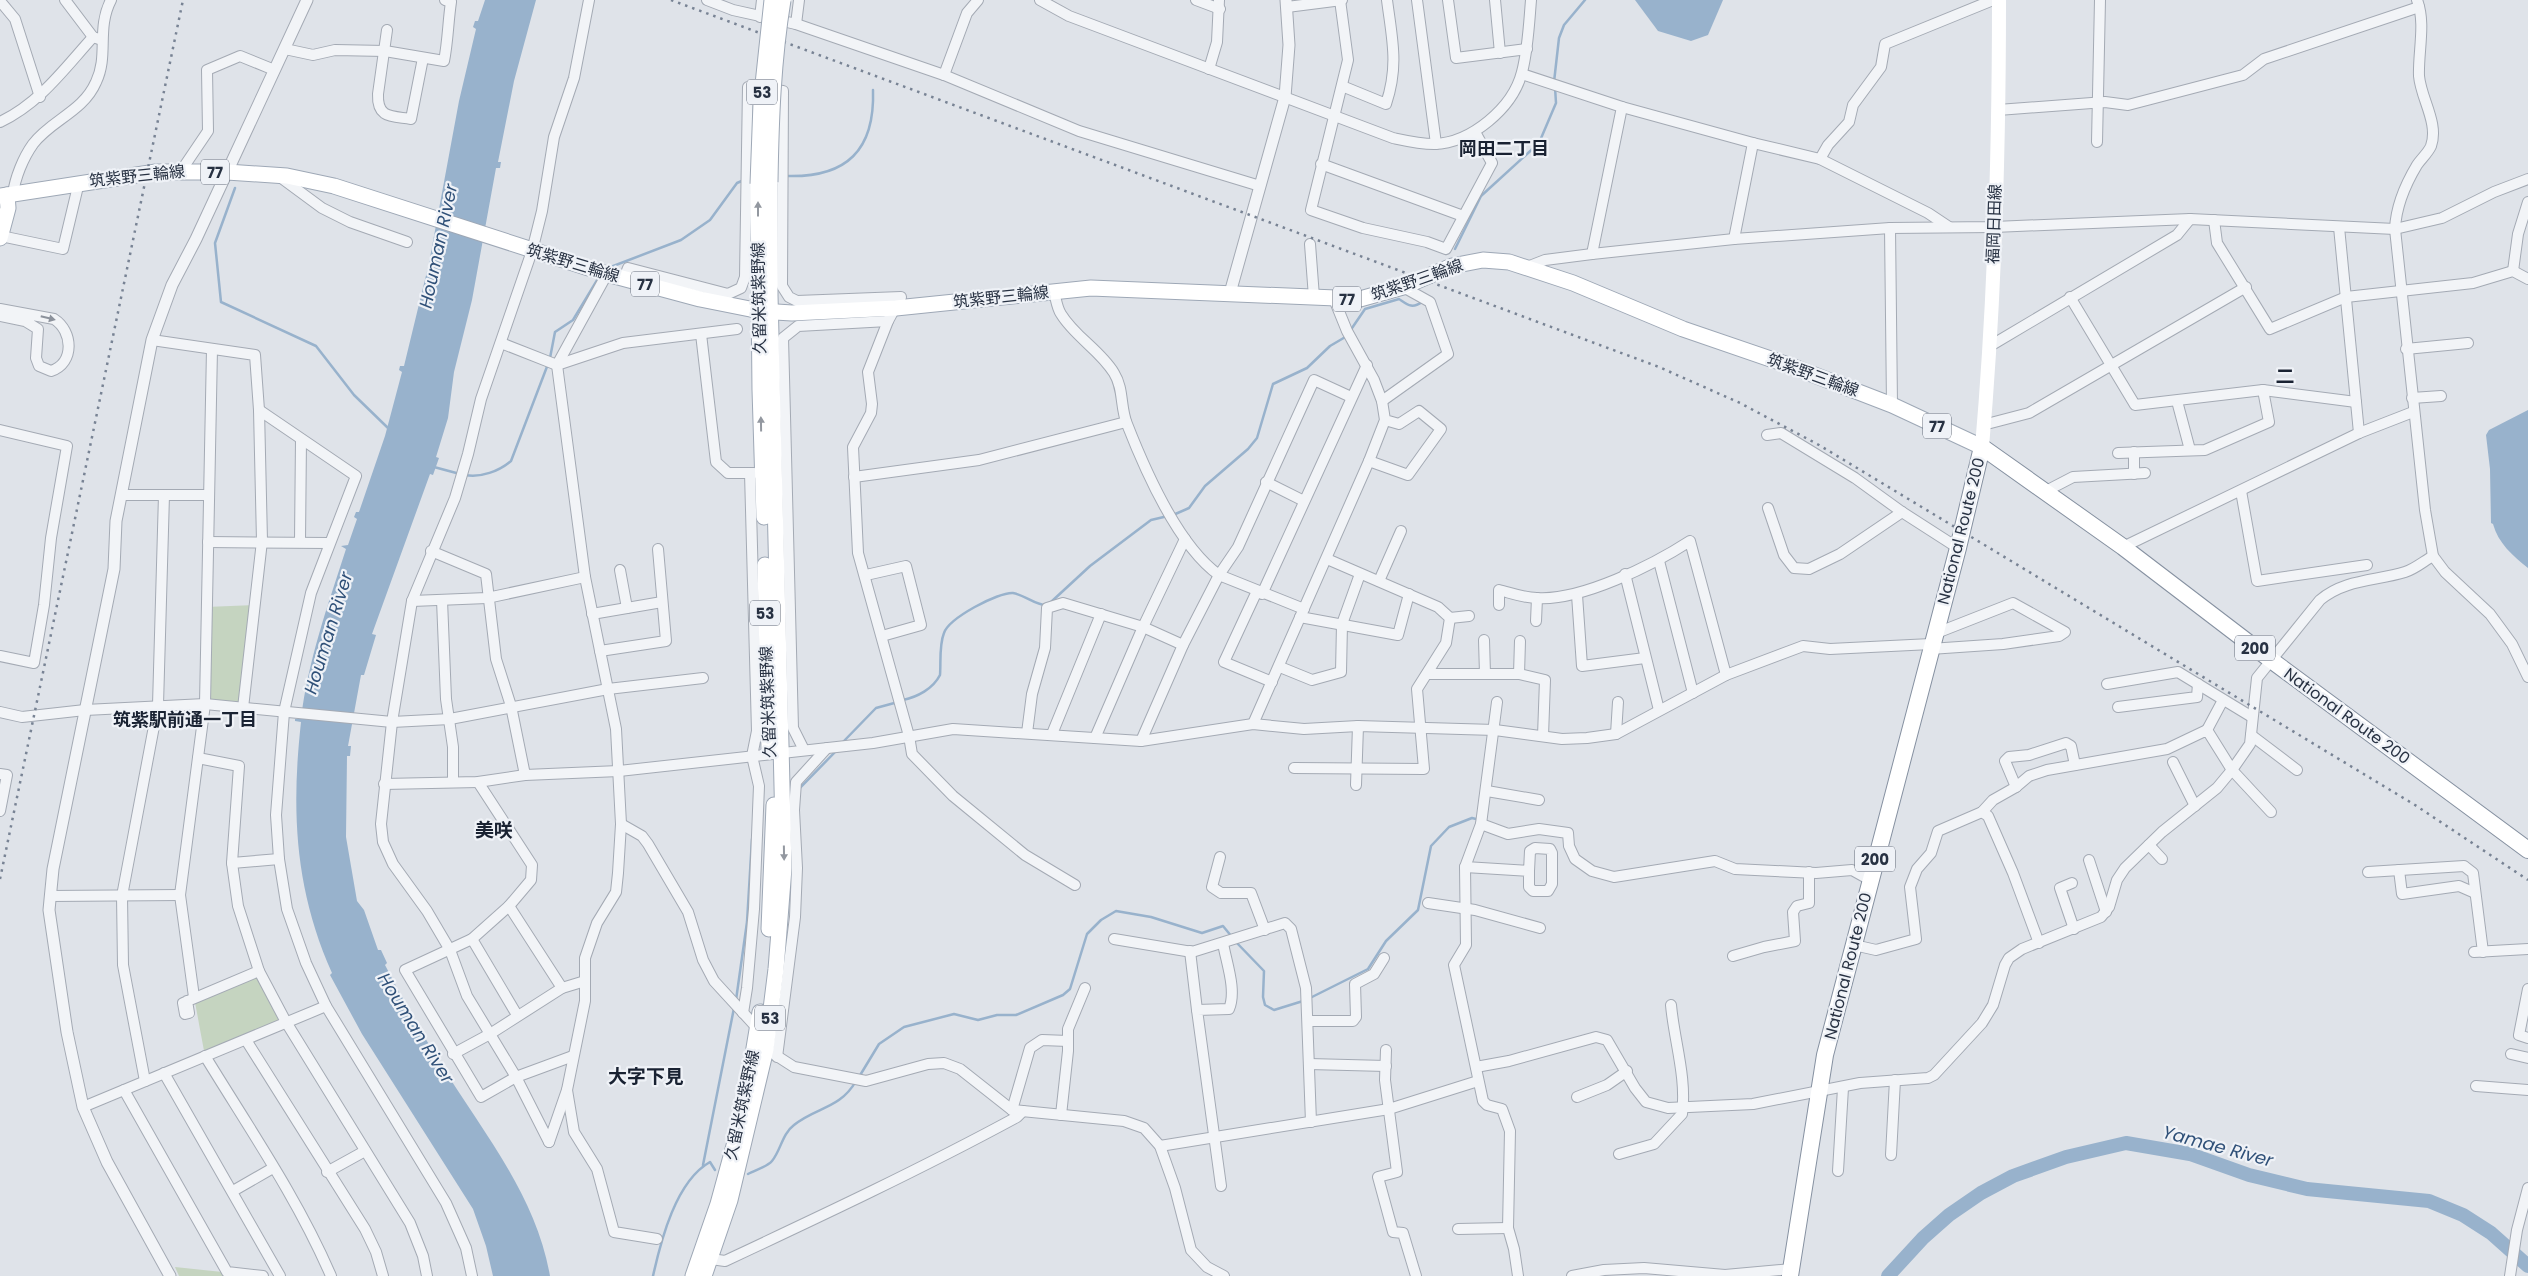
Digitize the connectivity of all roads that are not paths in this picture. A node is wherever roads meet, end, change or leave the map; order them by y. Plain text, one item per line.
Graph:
1 (65, 0) edge
2 (111, 0) edge
3 (307, 0) edge
4 (445, 0) edge
5 (589, 0) edge
6 (707, 0) edge
7 (762, 0) edge
8 (772, 0) edge
9 (783, 0) edge
10 (799, 0) edge
11 (978, 0) edge
12 (1040, 0) edge
13 (1196, 0) edge
14 (1341, 0) edge
15 (1387, 0) edge
16 (1416, 0) edge
17 (1448, 0) edge
18 (1495, 0) edge
19 (1531, 0) edge
20 (1993, 0) edge
21 (1999, 0) edge
22 (2100, 0) edge
23 (0, 1) edge
24 (2418, 3) edge
25 (1219, 4) edge
26 (1286, 4) edge
27 (760, 17) junction
28 (796, 24) junction
29 (387, 30) dead end
30 (98, 38) junction
31 (285, 49) junction
32 (1526, 49) junction
33 (385, 51) junction
34 (1500, 53) junction
35 (423, 58) junction
36 (272, 69) dead end
37 (1210, 69) junction
38 (1522, 74) junction
39 (944, 75) junction
40 (1342, 86) junction
41 (40, 97) junction
42 (1285, 97) junction
43 (2099, 103) junction
44 (1622, 107) junction
45 (1998, 110) junction
46 (1336, 116) junction
47 (0, 122) edge
48 (1475, 132) junction
49 (2097, 142) dead end
50 (1754, 143) junction
51 (1436, 144) junction
52 (1820, 159) junction
53 (1321, 164) junction
54 (181, 171) junction
55 (227, 172) junction
56 (277, 175) junction
57 (2528, 179) edge
58 (79, 182) junction
59 (764, 183) junction
60 (1260, 186) junction
61 (7, 195) edge
62 (2528, 202) edge
63 (1463, 216) junction
64 (2190, 219) junction
65 (2214, 220) junction
66 (1950, 227) junction
67 (1994, 227) junction
68 (2338, 227) junction
69 (1890, 228) junction
70 (2395, 229) junction
71 (0, 237) edge
72 (1734, 239) junction
73 (407, 242) dead end
74 (1310, 244) dead end
75 (1446, 249) junction
76 (532, 251) junction
77 (1592, 254) junction
78 (1452, 266) junction
79 (1527, 267) junction
80 (2514, 271) junction
81 (607, 274) junction
82 (624, 278) junction
83 (2528, 279) edge
84 (1403, 287) junction
85 (2246, 287) junction
86 (2400, 290) junction
87 (1054, 292) junction
88 (1230, 293) junction
89 (1314, 296) junction
90 (2346, 297) junction
91 (2070, 298) junction
92 (1334, 299) junction
93 (0, 309) edge
94 (765, 311) junction
95 (892, 315) junction
96 (0, 316) edge
97 (737, 329) dead end
98 (701, 334) junction
99 (152, 340) junction
100 (2468, 342) dead end
101 (501, 343) junction
102 (1990, 346) junction
103 (212, 349) junction
104 (2406, 350) junction
105 (557, 365) junction
106 (1367, 365) junction
107 (2113, 366) junction
108 (2263, 390) junction
109 (2441, 396) dead end
110 (1351, 397) junction
111 (2412, 398) junction
112 (1382, 401) junction
113 (2177, 401) junction
114 (2356, 402) junction
115 (1892, 405) junction
116 (259, 410) junction
117 (2413, 412) junction
118 (1385, 420) junction
119 (1126, 422) junction
120 (1983, 425) junction
121 (0, 430) edge
122 (2359, 433) junction
123 (1767, 435) dead end
124 (301, 439) junction
125 (1982, 447) junction
126 (2190, 450) junction
127 (2134, 452) junction
128 (2118, 453) dead end
129 (1369, 461) junction
130 (762, 473) junction
131 (2145, 473) dead end
132 (2134, 474) junction
133 (854, 477) junction
134 (1266, 482) junction
135 (2241, 490) junction
136 (2046, 491) junction
137 (122, 495) junction
138 (164, 495) junction
139 (208, 495) junction
140 (1304, 501) junction
141 (1768, 508) dead end
142 (1902, 512) junction
143 (1401, 531) dead end
144 (1185, 539) junction
145 (262, 541) junction
146 (300, 541) junction
147 (208, 542) junction
148 (329, 543) junction
149 (1958, 548) junction
150 (2123, 548) junction
151 (658, 549) dead end
152 (432, 551) junction
153 (2433, 556) junction
154 (1327, 559) junction
155 (1660, 561) junction
156 (2367, 565) dead end
157 (620, 570) dead end
158 (1360, 574) junction
159 (1625, 574) junction
160 (866, 575) junction
161 (1219, 575) junction
162 (585, 576) junction
163 (1379, 581) junction
164 (1259, 592) junction
165 (1409, 594) junction
166 (1577, 595) junction
167 (487, 598) junction
168 (1537, 598) junction
169 (442, 600) junction
170 (412, 601) junction
171 (662, 602) junction
172 (1499, 605) dead end
173 (627, 608) junction
174 (1302, 613) junction
175 (592, 614) junction
176 (1101, 614) junction
177 (1468, 616) dead end
178 (1450, 618) junction
179 (1536, 621) dead end
180 (1342, 624) junction
181 (1143, 627) junction
182 (882, 636) junction
183 (1484, 640) dead end
184 (1520, 641) dead end
185 (1932, 642) junction
186 (1183, 645) junction
187 (600, 651) junction
188 (0, 656) edge
189 (1645, 658) junction
190 (2271, 660) junction
191 (1280, 667) junction
192 (1427, 674) junction
193 (1485, 674) junction
194 (1519, 674) junction
195 (1726, 675) junction
196 (2528, 677) edge
197 (703, 678) dead end
198 (1272, 682) junction
199 (2107, 684) dead end
200 (2198, 684) junction
201 (608, 689) junction
202 (1693, 693) junction
203 (2223, 700) junction
204 (1497, 702) dead end
205 (1618, 702) dead end
206 (205, 704) junction
207 (158, 705) junction
208 (511, 706) junction
209 (243, 708) junction
210 (2118, 708) dead end
211 (85, 710) junction
212 (1659, 710) junction
213 (0, 712) edge
214 (288, 712) junction
215 (2252, 717) junction
216 (450, 719) junction
217 (392, 722) junction
218 (1253, 724) junction
219 (1358, 726) junction
220 (1422, 729) junction
221 (1495, 730) junction
222 (2207, 730) junction
223 (1027, 733) junction
224 (1052, 734) junction
225 (1616, 734) junction
226 (2251, 735) junction
227 (909, 736) junction
228 (1543, 736) junction
229 (1095, 738) junction
230 (1142, 741) junction
231 (827, 748) junction
232 (804, 750) junction
233 (775, 753) junction
234 (752, 756) junction
235 (198, 758) junction
236 (2173, 762) dead end
237 (2075, 765) junction
238 (1294, 768) dead end
239 (1357, 768) junction
240 (619, 770) junction
241 (2232, 770) junction
242 (2297, 770) dead end
243 (0, 774) edge
244 (525, 775) junction
245 (453, 782) junction
246 (478, 782) junction
247 (384, 784) junction
248 (1356, 785) dead end
249 (2016, 787) junction
250 (1487, 790) junction
251 (1538, 800) dead end
252 (2195, 806) junction
253 (0, 811) edge
254 (1982, 812) junction
255 (2271, 812) dead end
256 (621, 824) junction
257 (1482, 824) junction
258 (2149, 845) junction
259 (2528, 850) edge
260 (1220, 857) dead end
261 (279, 859) junction
262 (2162, 859) dead end
263 (2089, 860) dead end
264 (232, 863) junction
265 (1465, 867) junction
266 (1529, 870) dead end
267 (2400, 870) junction
268 (1809, 872) junction
269 (2368, 872) dead end
270 (1870, 880) junction
271 (2072, 883) dead end
272 (1075, 885) dead end
273 (2475, 893) junction
274 (180, 895) junction
275 (50, 896) junction
276 (122, 896) junction
277 (1428, 903) dead end
278 (509, 906) junction
279 (1464, 910) junction
280 (2106, 912) junction
281 (1540, 928) dead end
282 (2074, 929) junction
283 (1264, 930) junction
284 (472, 939) junction
285 (1114, 940) dead end
286 (1223, 943) junction
287 (2039, 943) junction
288 (1854, 945) junction
289 (2528, 949) edge
290 (450, 950) junction
291 (1190, 952) junction
292 (1733, 956) dead end
293 (1384, 958) dead end
294 (259, 971) junction
295 (585, 981) junction
296 (562, 988) junction
297 (1085, 988) dead end
298 (2528, 989) edge
299 (1671, 1005) dead end
300 (326, 1006) junction
301 (1196, 1010) junction
302 (743, 1012) junction
303 (517, 1015) junction
304 (1308, 1021) junction
305 (286, 1022) junction
306 (758, 1029) junction
307 (490, 1034) junction
308 (2528, 1038) edge
309 (246, 1040) junction
310 (1068, 1041) junction
311 (1386, 1050) dead end
312 (772, 1053) junction
313 (453, 1054) junction
314 (2511, 1054) dead end
315 (205, 1056) junction
316 (573, 1056) junction
317 (2528, 1058) edge
318 (1309, 1064) junction
319 (1386, 1066) junction
320 (1476, 1067) junction
321 (1627, 1071) junction
322 (164, 1074) junction
323 (516, 1077) junction
324 (1895, 1080) junction
325 (145, 1081) junction
326 (1478, 1081) junction
327 (2476, 1086) dead end
328 (1843, 1088) junction
329 (124, 1090) junction
330 (566, 1090) junction
331 (2528, 1090) edge
332 (1818, 1093) junction
333 (1576, 1097) dead end
334 (82, 1107) junction
335 (1683, 1107) junction
336 (1389, 1109) junction
337 (1018, 1110) junction
338 (1061, 1115) junction
339 (1311, 1122) junction
340 (1214, 1137) junction
341 (1160, 1146) junction
342 (365, 1150) junction
343 (1619, 1154) dead end
344 (1890, 1156) dead end
345 (273, 1168) junction
346 (1838, 1171) dead end
347 (327, 1172) junction
348 (1221, 1186) dead end
349 (2528, 1188) edge
350 (232, 1191) junction
351 (1508, 1228) junction
352 (1458, 1229) dead end
353 (657, 1239) dead end
354 (711, 1259) junction
355 (2510, 1271) edge
356 (1790, 1273) edge
357 (170, 1276) edge
358 (263, 1276) edge
359 (280, 1276) edge
360 (331, 1276) edge
361 (383, 1276) edge
362 (427, 1276) edge
363 (472, 1276) edge
364 (692, 1276) edge
365 (704, 1276) edge
366 (1224, 1276) edge
367 (1416, 1276) edge
368 (1518, 1276) edge
369 (1572, 1276) edge

1 - 30 street
2 - 30 street
3 - 31 street
4 - 35 street
5 - 76 street
6 - 27 street
7 - 27 street
8 - 59 main road, 久留米筑紫野線 / 53, bridge
9 - 59 main road, 久留米筑紫野線 / 53, bridge
10 - 28 street
11 - 39 street
12 - 37 street
13 - 25 street
14 - 26 street
14 - 40 street
15 - 40 street
16 - 51 street
17 - 34 street
18 - 34 street
19 - 32 street
20 - 52 street
21 - 45 main road, 福岡日田線
22 - 43 street
23 - 41 street
24 - 43 street
24 - 70 street
25 - 37 street
26 - 42 street
27 - 28 street
28 - 39 street
29 - 33 street
30 - 41 street
30 - 61 street
31 - 33 street
31 - 55 street
32 - 34 street
32 - 38 street
33 - 35 street
33 - 35 street
36 - 54 street
37 - 42 street
38 - 44 street
38 - 48 street
39 - 60 street
40 - 46 street
41 - 47 street
42 - 46 street
42 - 60 street
43 - 45 street
43 - 49 street
44 - 50 street
44 - 77 street
45 - 67 main road, 福岡日田線
46 - 51 street
46 - 53 street
48 - 51 street
48 - 63 street
50 - 52 street
50 - 72 street
52 - 66 street
53 - 63 street
53 - 75 street
54 - 55 main road, 筑紫野三輪線 / 77
54 - 58 main road, 筑紫野三輪線 / 77
55 - 56 main road, 筑紫野三輪線 / 77
55 - 99 street
56 - 73 street
56 - 76 main road, 筑紫野三輪線 / 77
57 - 70 street
58 - 61 main road, 筑紫野三輪線 / 77
58 - 71 street
59 - 94 main road, 久留米筑紫野線 / 53
60 - 88 street
61 - 71 main road
62 - 80 street
63 - 75 street
64 - 65 street
64 - 67 street
64 - 91 street
65 - 68 street
65 - 85 street
66 - 67 street
66 - 69 street
67 - 102 main road, 福岡日田線
68 - 70 street
68 - 90 street
69 - 72 street
69 - 115 street
70 - 86 street
72 - 77 street
74 - 89 street
75 - 78 street
76 - 81 main road, 筑紫野三輪線 / 77
76 - 101 street
77 - 79 street
78 - 79 main road, 筑紫野三輪線 / 77
78 - 84 main road, 筑紫野三輪線 / 77
79 - 115 main road, 筑紫野三輪線 / 77
80 - 83 street
80 - 86 street
81 - 82 main road, 筑紫野三輪線 / 77
81 - 105 street
82 - 94 main road, 筑紫野三輪線 / 77
82 - 95 street
84 - 92 main road, 筑紫野三輪線 / 77
84 - 112 street
85 - 90 street
85 - 107 street
86 - 90 street
86 - 104 street
87 - 88 main road, 筑紫野三輪線 / 77
87 - 95 main road, 筑紫野三輪線 / 77
87 - 119 street
88 - 89 main road, 筑紫野三輪線 / 77
89 - 92 main road, 筑紫野三輪線 / 77
90 - 114 street
91 - 102 street
91 - 107 street
92 - 106 street
93 -> 96 street
94 - 95 main road, 筑紫野三輪線 / 77
94 - 130 main road, 久留米筑紫野線 / 53
95 - 133 street
95 - 232 street
97 - 98 street
98 - 105 street
98 - 130 street
99 - 103 street
99 - 137 street
100 - 104 street
101 - 105 street
101 - 152 street
102 - 120 main road, 福岡日田線
103 - 116 street
103 - 139 street
104 - 111 street
105 - 162 street
106 - 110 street
106 - 112 street
107 - 113 street
107 - 120 street
108 - 113 street
108 - 114 street
108 - 126 street
109 - 111 street
110 - 134 street
110 - 140 street
111 - 117 street
112 - 118 street
113 - 126 street
114 - 122 street
115 - 125 main road, 筑紫野三輪線 / 77
116 - 124 street
116 - 145 street
117 - 122 street
117 - 153 street
118 - 129 street
118 - 129 street
119 - 133 street
119 - 144 street
120 - 125 main road, 福岡日田線
121 - 188 street
122 - 135 street
123 - 142 street
124 - 146 street
124 - 148 street
125 - 136 highway, National Route 200 / 200
125 - 149 highway, National Route 200 / 200
126 - 127 street
127 - 128 street
127 - 132 street
129 - 154 street
130 - 233 main road, 久留米筑紫野線 / 53
130 - 234 street
131 - 132 street
132 - 136 street
133 - 160 street
134 - 140 street
134 - 161 street
135 - 150 street
135 - 156 street
136 - 150 highway, National Route 200 / 200
137 - 138 street
137 - 211 street
138 - 139 street
138 - 207 street
139 - 147 street
140 - 164 street
141 - 142 street
142 - 149 street
143 - 163 street
144 - 161 street
144 - 181 street
145 - 146 street
145 - 147 street
145 - 209 street
146 - 148 street
147 - 206 street
148 - 214 street
149 - 185 highway, National Route 200 / 200
150 - 190 highway, National Route 200 / 200
151 - 171 street
152 - 167 street
152 - 170 street
153 - 190 street
153 - 196 street
154 - 158 street
154 - 174 street
155 - 159 street
155 - 195 street
155 - 202 street
157 - 173 street
158 - 163 street
158 - 180 street
159 - 166 street
159 - 189 street
160 - 182 street
160 - 182 street
161 - 164 street
161 - 186 street
162 - 167 street
162 - 175 street
163 - 165 street
164 - 174 street
164 - 198 street
165 - 178 street
165 - 180 street
166 - 168 street
166 - 189 street
167 - 169 street
167 - 208 street
168 - 172 street
168 - 179 street
169 - 170 street
169 - 216 street
170 - 217 street
171 - 173 street
171 - 187 street
173 - 175 street
174 - 180 street
174 - 191 street
175 - 187 street
176 - 181 street
176 - 223 street
176 - 224 street
177 - 178 street
178 - 192 street
180 - 191 street
181 - 186 street
181 - 229 street
182 - 227 street
183 - 193 street
184 - 194 street
185 - 185 street
185 - 195 street
185 - 270 highway, National Route 200 / 200
186 - 230 street
187 - 201 street
189 - 212 street
190 - 215 street
190 - 259 highway, National Route 200 / 200
191 - 198 street
192 - 193 street
192 - 220 street
193 - 194 street
194 - 228 street
195 - 202 street
197 - 201 street
198 - 218 street
199 - 200 street
200 - 203 street
200 - 210 street
201 - 208 street
201 - 240 street
202 - 212 street
203 - 215 street
203 - 222 street
204 - 221 street
205 - 225 street
206 - 207 street
206 - 209 street
206 - 235 street
207 - 211 street
207 - 276 street
208 - 216 street
208 - 244 street
209 - 214 street
211 - 213 street
211 - 275 street
212 - 225 street
214 - 217 street
214 - 261 street
215 - 226 street
216 - 217 street
216 - 245 street
217 - 247 street
218 - 219 street
218 - 230 street
219 - 220 street
219 - 239 street
220 - 221 street
220 - 239 street
221 - 228 street
221 - 250 street
222 - 237 street
222 - 241 street
223 - 224 street
223 - 227 street
224 - 229 street
225 - 228 street
226 - 241 street
226 - 242 street
227 - 231 street
227 - 272 street
229 - 230 street
231 - 232 street
231 - 312 street
232 - 233 street
233 - 234 street
233 - 306 main road, 久留米筑紫野線 / 53
233 -> 312 main road, 久留米筑紫野線 / 53
234 - 240 street
234 - 302 street
235 - 264 street
235 - 274 street
236 - 252 street
237 - 249 street
237 - 249 street
238 - 239 street
239 - 248 street
240 - 244 street
240 - 256 street
241 - 252 street
241 - 255 street
243 - 253 street
244 - 246 street
245 - 246 street
245 - 247 street
246 - 278 street
247 - 290 street
249 - 254 street
250 - 251 street
250 - 257 street
252 - 258 street
254 - 287 street
254 - 288 street
256 - 295 street
256 - 302 street
257 - 265 street
257 - 268 street
258 - 262 street
258 - 280 street
260 - 283 street
261 - 264 street
261 - 300 street
263 - 280 street
264 - 294 street
265 - 266 street
265 - 279 street
267 - 269 street
267 - 273 street
267 - 273 street
268 - 270 street
268 - 292 street
270 - 288 highway, National Route 200 / 200
271 - 282 street
273 - 289 street
274 - 276 street
274 - 294 street
275 - 276 street
275 - 334 street
276 - 325 street
277 - 279 street
278 - 284 street
278 - 296 street
279 - 281 street
279 - 320 street
280 - 282 street
282 - 287 street
283 - 286 street
283 - 304 street
284 - 290 street
284 - 303 street
285 - 291 street
286 - 291 street
286 - 301 street
287 - 324 street
288 - 332 highway, National Route 200 / 200
290 - 307 street
290 - 313 street
291 - 301 street
293 - 304 street
294 - 305 street
295 - 296 street
295 - 316 street
296 - 303 street
297 - 310 street
298 - 308 street
299 - 335 street
300 - 305 street
300 - 363 street
301 - 340 street
302 - 306 street
303 - 307 street
304 - 318 street
305 - 309 street
305 - 342 street
306 - 364 main road, 久留米筑紫野線 / 53
307 - 313 street
307 - 323 street
309 - 315 street
309 - 347 street
310 - 337 street
310 - 338 street
311 - 319 street
312 - 337 street
312 - 354 main road, 久留米筑紫野線 / 53
313 - 323 street
314 - 317 street
315 - 322 street
315 - 345 street
316 - 323 street
316 - 330 street
318 - 319 street
318 - 339 street
319 - 336 street
320 - 321 street
320 - 326 street
321 - 333 street
321 - 335 street
322 - 325 street
322 - 350 street
323 - 330 street
324 - 328 street
324 - 344 street
325 - 329 street
326 - 336 street
326 - 351 street
327 - 331 street
328 - 332 street
328 - 346 street
329 - 334 street
329 - 358 street
330 - 353 street
332 - 335 street
332 - 356 highway, National Route 200 / 200
334 - 357 street
335 - 343 street
336 - 339 street
336 - 367 street
337 - 338 street
337 - 354 street
338 - 341 street
339 - 340 street
340 - 341 street
340 - 348 street
341 - 366 street
342 - 347 street
342 - 362 street
345 - 350 street
345 - 360 street
347 - 361 street
349 - 355 street
350 - 359 street
351 - 352 street
351 - 368 street
354 - 365 main road, 久留米筑紫野線 / 53
356 - 369 street

